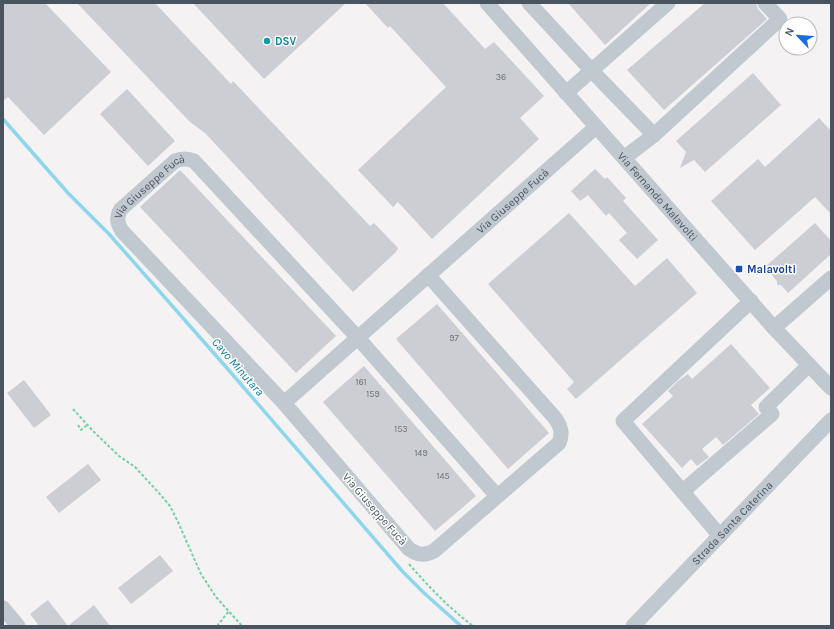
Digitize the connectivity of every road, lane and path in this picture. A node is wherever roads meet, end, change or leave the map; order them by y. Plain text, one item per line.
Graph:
1 (486, 3) edge
2 (529, 3) edge
3 (668, 3) edge
4 (766, 3) edge
5 (592, 70) junction
6 (566, 93) junction
7 (596, 127) junction
8 (654, 135) junction
9 (624, 158) junction
10 (428, 275) junction
11 (831, 278) edge
12 (751, 301) junction
13 (774, 328) junction
14 (358, 338) junction
15 (809, 365) junction
16 (831, 388) edge
17 (284, 403) junction
18 (73, 409) dead end
19 (831, 420) edge
20 (78, 425) dead end
21 (87, 425) junction
22 (683, 491) junction
23 (497, 496) junction
24 (720, 536) junction
25 (409, 564) dead end
26 (3, 608) edge
27 (229, 611) junction
28 (18, 626) edge
29 (217, 626) edge
30 (242, 626) edge
31 (473, 626) edge
32 (633, 626) edge

1 - 6 street, Via Fernando Malavolti
2 - 5 street
3 - 5 street
4 - 8 street
5 - 6 street
5 - 8 street
6 - 7 street, Via Fernando Malavolti
7 - 9 street, Via Fernando Malavolti
7 - 10 street, Via Giuseppe Fucà
8 - 9 street
9 - 12 street, Via Fernando Malavolti
10 - 14 street, Via Giuseppe Fucà
10 - 23 street, Via Giuseppe Fucà
11 - 13 street
12 - 13 street, Via Fernando Malavolti
12 - 22 street
13 - 15 street, Via Fernando Malavolti
14 - 17 street, Via Giuseppe Fucà
14 - 17 street, Via Giuseppe Fucà
14 - 23 street, Via Giuseppe Fucà
15 - 16 street, Via Fernando Malavolti
15 - 22 street
17 - 23 street, Via Giuseppe Fucà
18 - 21 path
19 - 24 street, Strada Santa Caterina
20 - 21 path
21 - 27 path
22 - 24 street
24 - 32 street, Strada Santa Caterina
25 - 31 path
26 - 28 street
27 - 29 path
27 - 30 path

